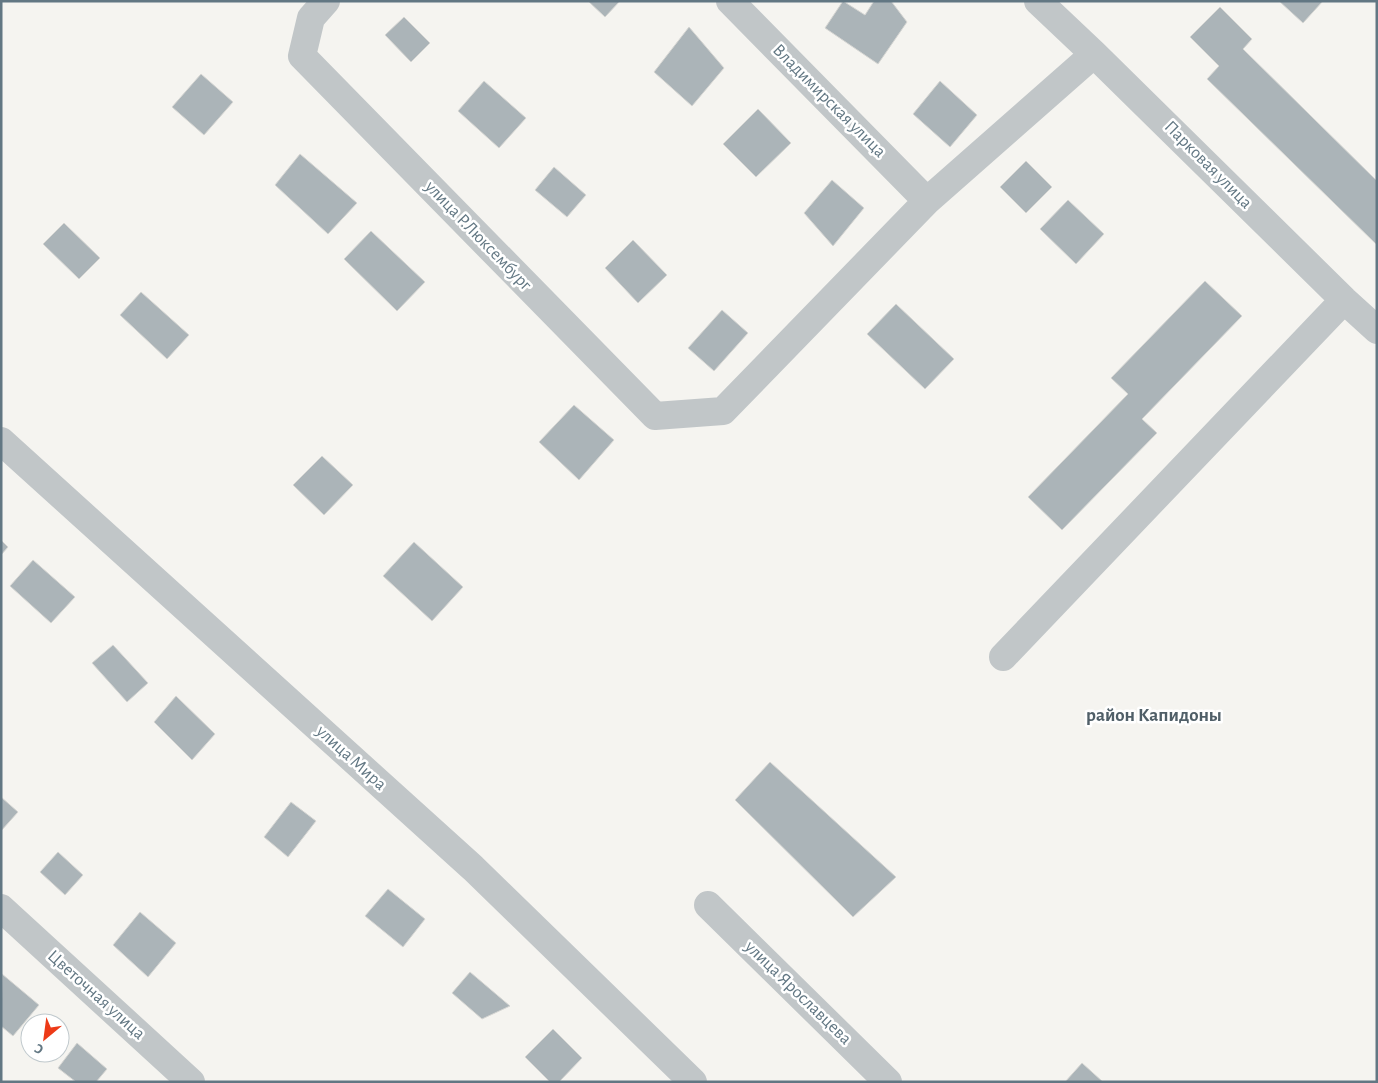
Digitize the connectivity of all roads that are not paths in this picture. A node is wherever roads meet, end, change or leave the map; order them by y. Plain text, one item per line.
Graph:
1 (326, 1) edge
2 (730, 1) edge
3 (1038, 1) edge
4 (1094, 54) junction
5 (927, 201) junction
6 (1344, 300) junction
7 (1377, 330) edge
8 (1, 441) edge
9 (1003, 657) dead end
10 (708, 905) dead end
11 (1, 908) edge
12 (191, 1082) edge
13 (693, 1082) edge
14 (888, 1082) edge

1 - 5 street, улица Р.Люксембург
2 - 5 street, Владимирская улица
3 - 4 street, Парковая улица
4 - 5 street
4 - 6 street, Парковая улица
6 - 7 street, Парковая улица
6 - 9 street
8 - 13 street, улица Мира
10 - 14 street, улица Ярославцева
11 - 12 street, Цветочная улица

